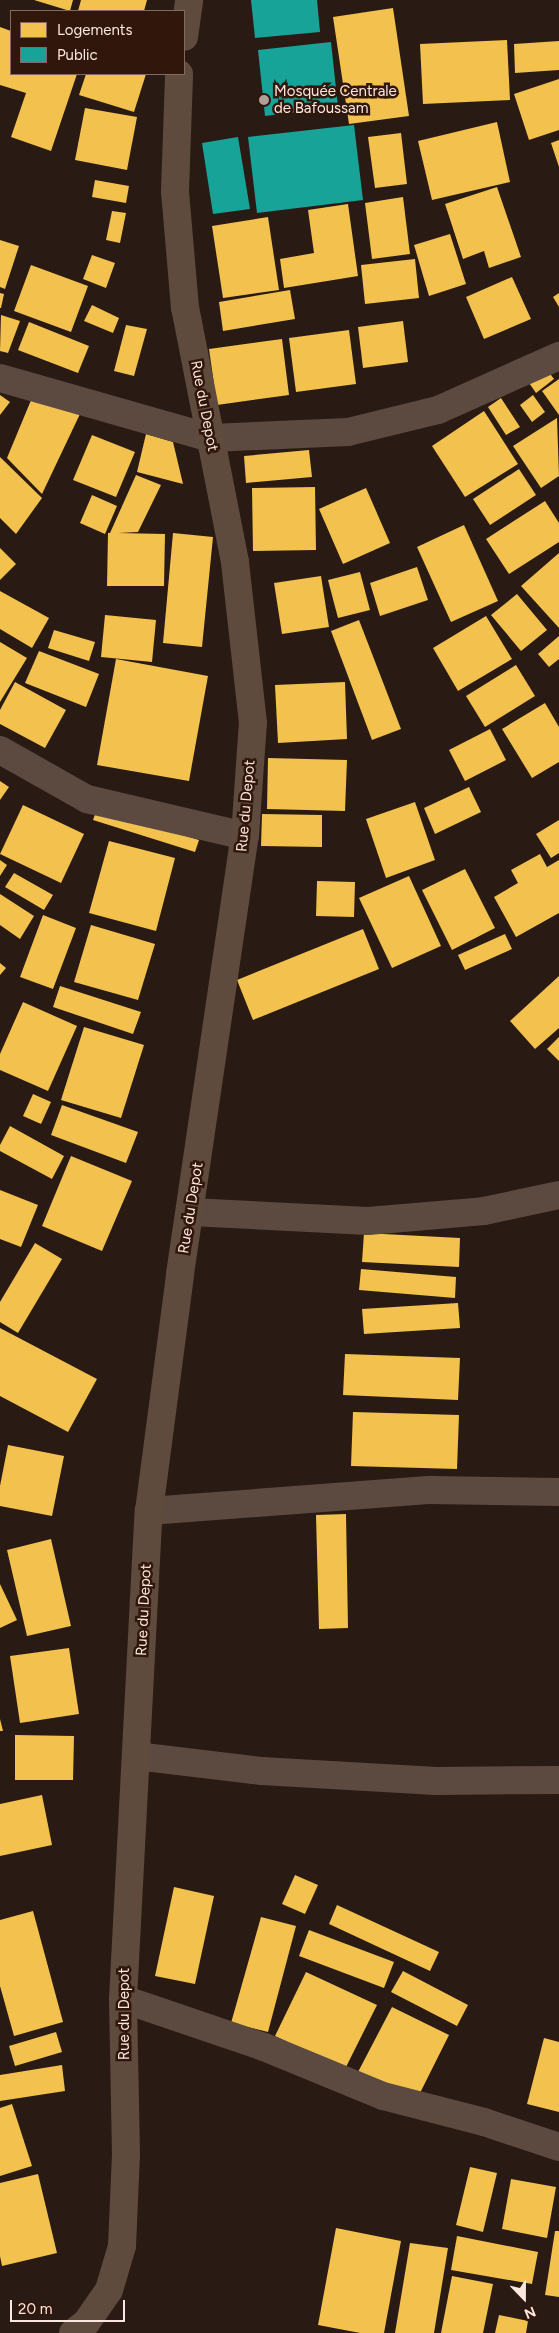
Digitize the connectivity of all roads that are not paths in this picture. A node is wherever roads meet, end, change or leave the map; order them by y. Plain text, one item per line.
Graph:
1 (189, 0) edge
2 (185, 30) edge
3 (179, 75) edge
4 (559, 356) edge
5 (0, 378) edge
6 (211, 438) junction
7 (0, 750) edge
8 (245, 836) junction
9 (559, 1195) edge
10 (191, 1212) junction
11 (559, 1492) edge
12 (149, 1511) junction
13 (136, 1756) junction
14 (559, 1780) edge
15 (123, 1999) junction
16 (559, 2147) edge
17 (73, 2333) edge

1 - 2 street
3 - 6 street, Rue du Depot
4 - 6 street
5 - 6 street
6 - 8 street, Rue du Depot
7 - 8 street
8 - 10 street, Rue du Depot
9 - 10 street
10 - 12 street, Rue du Depot
11 - 12 street
12 - 13 street, Rue du Depot
13 - 14 street
13 - 15 street, Rue du Depot
15 - 16 street
15 - 17 street, Rue du Depot

